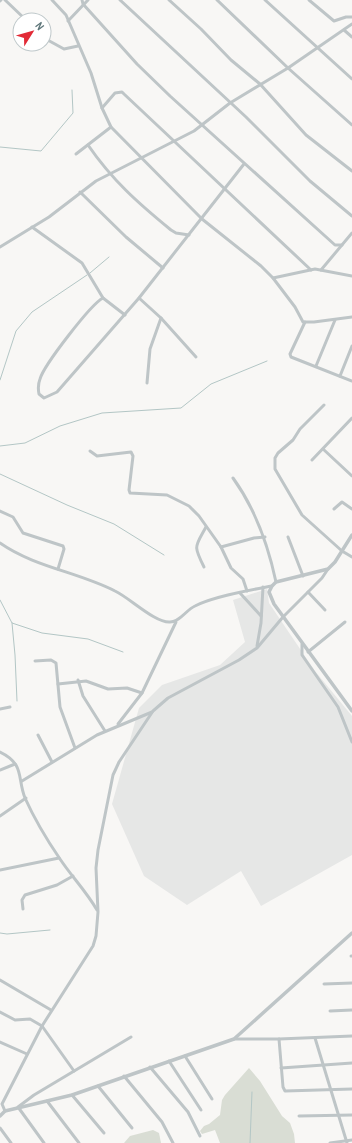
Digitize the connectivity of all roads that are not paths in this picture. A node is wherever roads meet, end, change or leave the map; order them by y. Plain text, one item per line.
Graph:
1 (6, 0) edge
2 (52, 0) edge
3 (82, 0) edge
4 (88, 0) edge
5 (120, 0) edge
6 (170, 0) edge
7 (217, 0) edge
8 (264, 0) edge
9 (309, 0) edge
10 (83, 4) junction
11 (18, 12) edge
12 (352, 18) edge
13 (68, 21) junction
14 (352, 24) edge
15 (344, 30) junction
16 (352, 37) edge
17 (52, 42) edge
18 (78, 46) junction
19 (318, 48) junction
20 (288, 68) junction
21 (352, 79) edge
22 (260, 84) junction
23 (230, 103) junction
24 (102, 108) junction
25 (201, 124) junction
26 (352, 125) edge
27 (111, 127) junction
28 (172, 141) junction
29 (88, 145) junction
30 (76, 154) dead end
31 (140, 158) junction
32 (244, 164) junction
33 (352, 171) edge
34 (109, 174) junction
35 (225, 190) junction
36 (80, 192) junction
37 (352, 216) edge
38 (202, 219) junction
39 (32, 227) junction
40 (352, 233) edge
41 (189, 235) junction
42 (334, 245) junction
43 (342, 245) junction
44 (0, 247) edge
45 (335, 253) junction
46 (163, 268) junction
47 (311, 270) junction
48 (321, 270) junction
49 (352, 276) edge
50 (273, 278) junction
51 (103, 298) junction
52 (139, 298) junction
53 (125, 315) junction
54 (352, 317) edge
55 (162, 318) junction
56 (335, 320) junction
57 (305, 322) junction
58 (352, 346) edge
59 (196, 357) dead end
60 (316, 366) junction
61 (340, 376) junction
62 (352, 381) edge
63 (147, 383) dead end
64 (324, 405) dead end
65 (352, 419) edge
66 (323, 449) junction
67 (90, 450) dead end
68 (312, 460) dead end
69 (352, 476) edge
70 (233, 478) dead end
71 (334, 509) dead end
72 (352, 509) edge
73 (0, 511) edge
74 (206, 527) junction
75 (352, 535) edge
76 (264, 537) junction
77 (288, 537) dead end
78 (0, 543) edge
79 (221, 547) junction
80 (342, 551) junction
81 (352, 557) edge
82 (204, 567) dead end
83 (58, 569) junction
84 (328, 569) junction
85 (303, 576) junction
86 (276, 582) junction
87 (272, 586) junction
88 (263, 587) junction
89 (247, 591) junction
90 (308, 592) junction
91 (240, 593) junction
92 (325, 610) dead end
93 (261, 616) junction
94 (283, 617) junction
95 (176, 622) junction
96 (346, 622) dead end
97 (302, 644) junction
98 (257, 648) junction
99 (308, 652) junction
100 (35, 661) dead end
101 (78, 680) junction
102 (58, 684) junction
103 (142, 693) junction
104 (10, 707) dead end
105 (0, 709) edge
106 (153, 711) junction
107 (352, 711) edge
108 (117, 726) junction
109 (105, 731) junction
110 (38, 735) dead end
111 (352, 742) edge
112 (75, 748) junction
113 (0, 752) edge
114 (52, 762) junction
115 (15, 764) junction
116 (0, 770) edge
117 (22, 781) junction
118 (26, 798) junction
119 (0, 816) edge
120 (59, 858) junction
121 (0, 870) edge
122 (73, 876) junction
123 (23, 909) dead end
124 (98, 912) junction
125 (352, 933) edge
126 (0, 980) edge
127 (352, 983) edge
128 (324, 984) dead end
129 (51, 1010) junction
130 (352, 1010) edge
131 (330, 1011) dead end
132 (0, 1012) edge
133 (42, 1026) junction
134 (352, 1036) edge
135 (131, 1037) dead end
136 (316, 1038) junction
137 (234, 1039) junction
138 (279, 1039) junction
139 (0, 1042) edge
140 (27, 1054) junction
141 (185, 1056) junction
142 (169, 1061) junction
143 (352, 1063) edge
144 (324, 1065) junction
145 (150, 1067) junction
146 (281, 1068) junction
147 (74, 1071) junction
148 (124, 1076) junction
149 (98, 1086) junction
150 (331, 1090) junction
151 (352, 1090) edge
152 (72, 1095) junction
153 (212, 1099) dead end
154 (47, 1101) junction
155 (1, 1104) edge
156 (18, 1107) junction
157 (201, 1110) dead end
158 (5, 1111) junction
159 (339, 1115) junction
160 (352, 1115) edge
161 (0, 1116) edge
162 (300, 1116) dead end
163 (0, 1128) edge
164 (132, 1128) dead end
165 (104, 1133) dead end
166 (200, 1136) dead end
167 (352, 1140) edge
168 (346, 1142) edge
169 (11, 1143) edge
170 (44, 1143) edge
171 (79, 1143) edge
172 (173, 1143) edge
173 (330, 1143) edge

1 - 11 street
2 - 13 street
3 - 10 street
4 - 10 street
5 - 23 street
6 - 22 street
7 - 20 street
8 - 19 street
9 - 12 street
10 - 13 street
10 - 25 street
13 - 18 street
14 - 15 street
15 - 16 street
15 - 19 street
17 - 18 street
18 - 24 street
19 - 20 street
19 - 21 street
20 - 22 street
20 - 26 street
22 - 23 street
22 - 33 street
23 - 25 street
23 - 37 street
24 - 27 street
24 - 28 street
25 - 28 street
25 - 32 street
27 - 29 street
27 - 31 street
28 - 31 street
28 - 35 street
29 - 30 street
29 - 34 street
31 - 34 street
31 - 38 street
32 - 35 street
32 - 42 street
34 - 36 street
34 - 41 street
35 - 38 street
35 - 47 street
36 - 39 street
36 - 46 street
38 - 41 street
38 - 50 street
39 - 44 street
39 - 51 street
40 - 43 street
41 - 46 street
42 - 43 street
42 - 45 street
43 - 45 street
45 - 48 street
46 - 52 street
47 - 48 street
47 - 50 street
48 - 49 street
50 - 57 street
51 - 53 street
51 - 53 street
52 - 53 street
52 - 55 street
54 - 56 street
55 - 59 street
55 - 63 street
56 - 57 street
56 - 60 street
57 - 60 street
58 - 61 street
60 - 61 street
61 - 62 street
64 - 80 street
65 - 66 street
66 - 68 street
66 - 69 street
67 - 74 street
70 - 76 street
71 - 72 street
73 - 83 street
74 - 79 street
74 - 82 street
75 - 80 street
76 - 79 street
76 - 86 street
77 - 85 street
78 - 83 street
79 - 89 street
80 - 81 street
80 - 84 street
83 - 95 street
84 - 85 street
84 - 90 street
85 - 86 street
86 - 87 street
87 - 88 street
87 - 94 street
88 - 89 street
88 - 93 street
89 - 91 street
90 - 92 street
90 - 94 street
91 - 93 street
91 - 95 street
93 - 98 street
94 - 97 street
94 - 98 street
95 - 103 street
96 - 99 street
97 - 99 street
97 - 111 street
98 - 106 street
99 - 107 street
100 - 102 street
101 - 102 street
101 - 103 street
101 - 109 street
102 - 112 street
103 - 108 street
104 - 105 street
106 - 108 street
106 - 124 street
108 - 109 street
109 - 112 street
110 - 114 street
112 - 114 street
113 - 115 street
114 - 117 street
115 - 116 street
115 - 117 street
117 - 118 street
118 - 119 street
118 - 120 street
120 - 121 street
120 - 122 street
122 - 123 street
122 - 124 street
124 - 129 street
125 - 137 street
126 - 129 street
127 - 128 street
129 - 133 street
130 - 131 street
132 - 133 street
133 - 140 street
133 - 147 street
134 - 136 street
135 - 147 street
136 - 138 street
136 - 144 street
137 - 138 street
137 - 141 street
138 - 146 street
139 - 140 street
140 - 155 street
141 - 142 street
141 - 153 street
142 - 145 street
142 - 157 street
143 - 144 street
144 - 146 street
144 - 150 street
145 - 148 street
145 - 166 street
146 - 150 street
147 - 156 street
148 - 149 street
148 - 172 street
149 - 152 street
149 - 164 street
150 - 151 street
150 - 159 street
152 - 154 street
152 - 165 street
154 - 156 street
154 - 171 street
155 - 158 street
156 - 158 street
156 - 170 street
158 - 161 street
159 - 160 street
159 - 162 street
159 - 168 street
163 - 169 street
167 - 168 street
168 - 173 street

